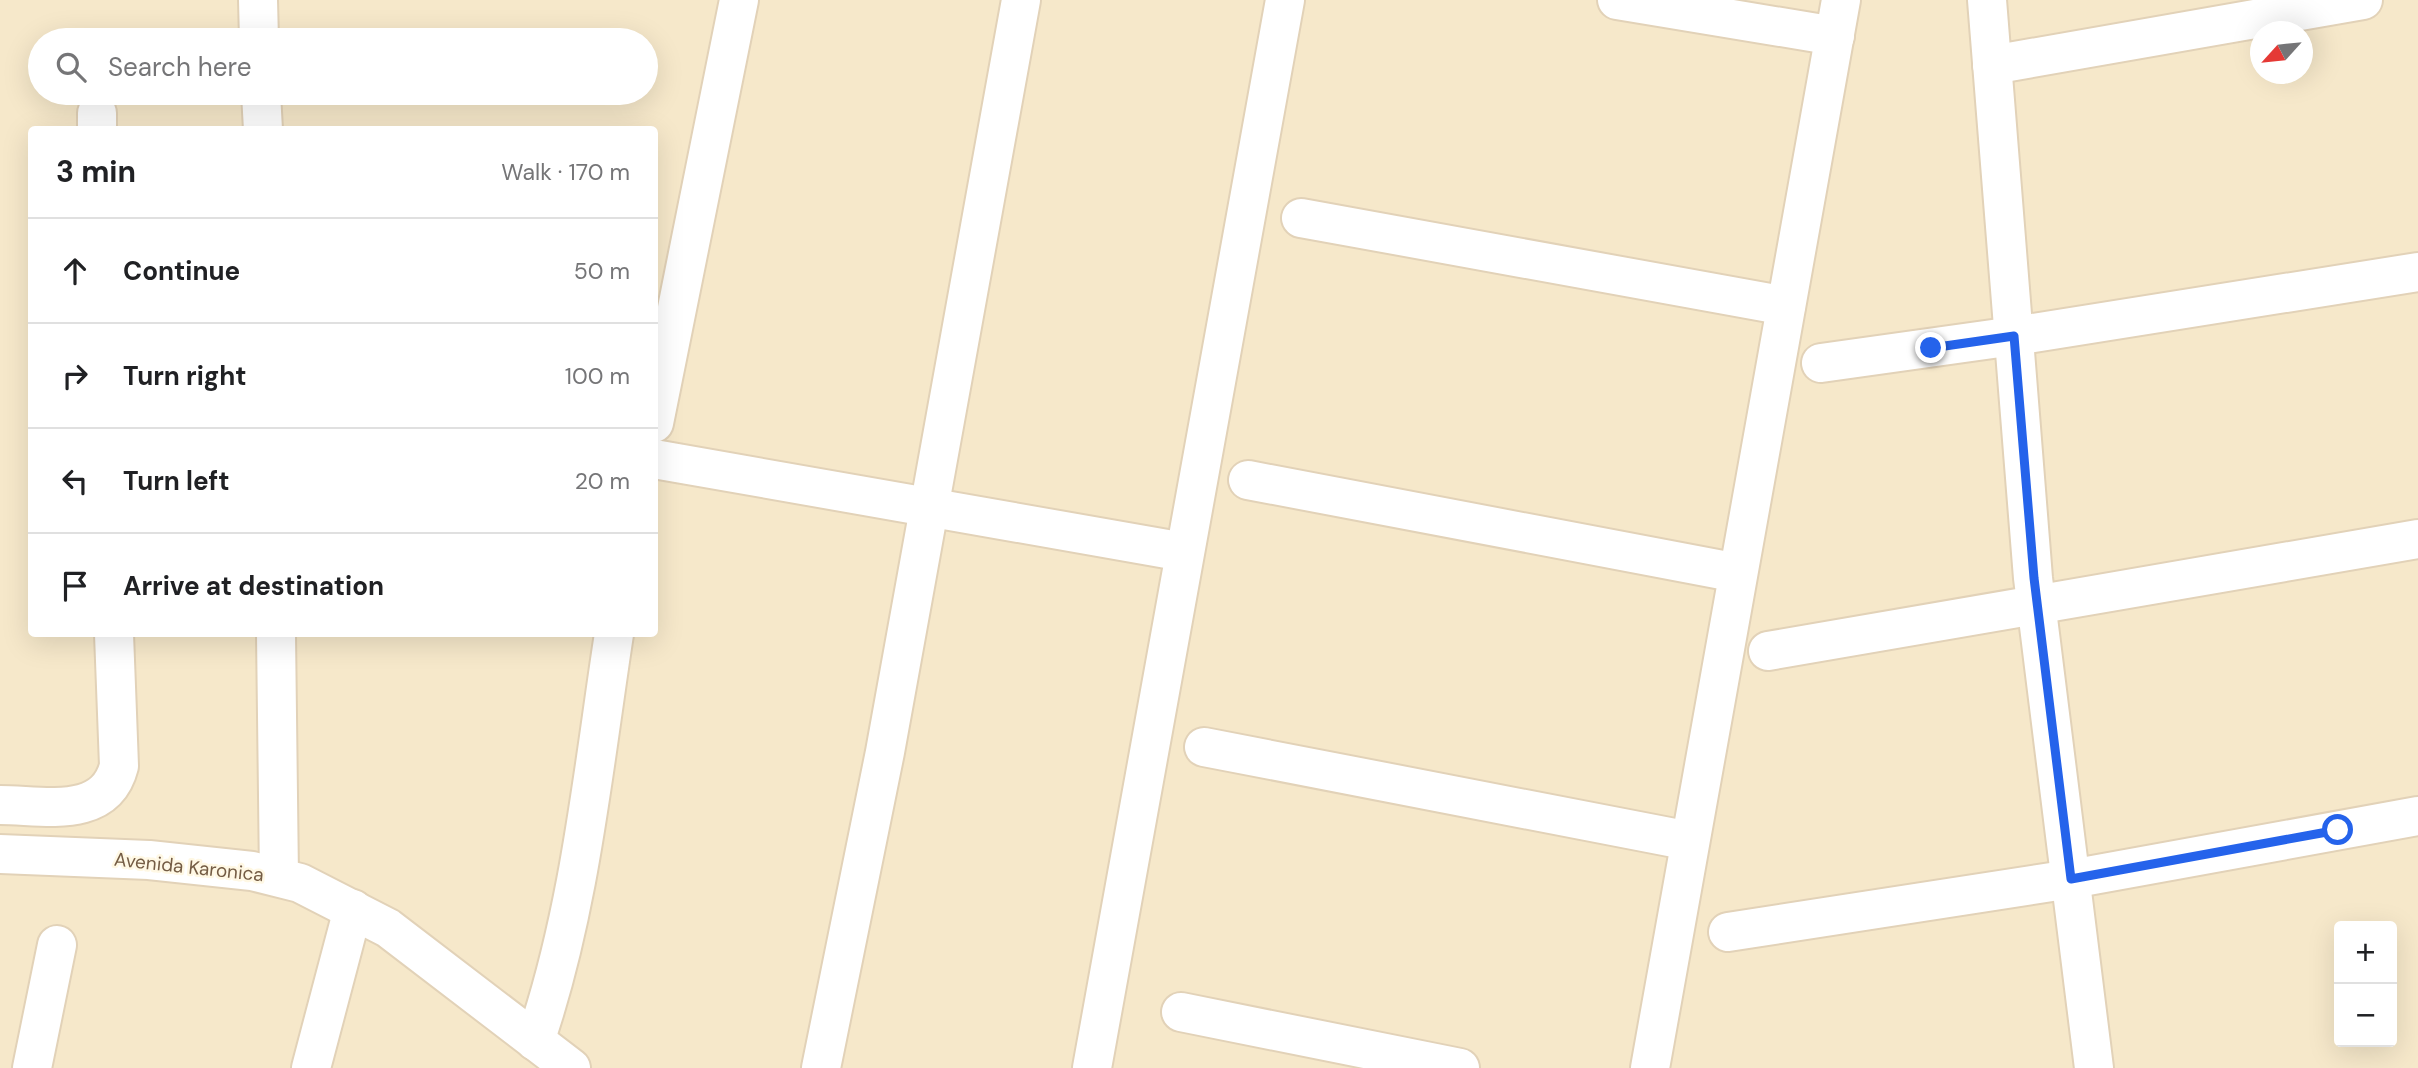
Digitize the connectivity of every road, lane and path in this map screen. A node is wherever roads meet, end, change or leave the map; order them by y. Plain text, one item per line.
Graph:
1 (258, 0) edge
2 (739, 0) edge
3 (1021, 0) edge
4 (1285, 0) edge
5 (1617, 0) edge
6 (1987, 0) edge
7 (2363, 0) edge
8 (1838, 18) edge
9 (259, 28) edge
10 (1992, 65) junction
11 (262, 105) edge
12 (263, 126) edge
13 (1301, 218) dead end
14 (2418, 272) edge
15 (1786, 306) junction
16 (2014, 336) junction
17 (1821, 363) dead end
18 (658, 403) edge
19 (658, 459) edge
20 (1248, 480) dead end
21 (930, 506) junction
22 (2418, 539) edge
23 (1184, 552) junction
24 (1738, 573) junction
25 (2037, 606) junction
26 (114, 637) edge
27 (276, 637) edge
28 (614, 637) edge
29 (1768, 651) dead end
30 (1205, 747) dead end
31 (0, 805) edge
32 (2418, 816) edge
33 (1690, 841) junction
34 (0, 854) edge
35 (279, 877) junction
36 (2071, 879) junction
37 (353, 909) junction
38 (1728, 932) dead end
39 (57, 945) dead end
40 (1181, 1012) dead end
41 (535, 1041) junction
42 (32, 1068) edge
43 (311, 1068) edge
44 (571, 1068) edge
45 (821, 1068) edge
46 (1092, 1068) edge
47 (1460, 1068) edge
48 (1650, 1068) edge
49 (2095, 1068) edge

1 - 9 street
2 - 18 street
3 - 21 street
4 - 23 street
5 - 8 street
6 - 10 street
7 - 10 street
8 - 15 street
10 - 16 street
11 - 12 street
13 - 15 street
14 - 16 street
15 - 24 street
16 - 17 street
16 - 25 street
19 - 21 street
20 - 24 street
21 - 23 street
21 - 45 street
22 - 25 street
23 - 46 street
24 - 33 street
25 - 29 street
25 - 36 street
26 - 31 street
27 - 35 street
28 - 41 street
30 - 33 street
32 - 36 street
33 - 48 street
34 - 35 street, Avenida Karonica
35 - 37 street, Avenida Karonica
36 - 38 street
36 - 49 street
37 - 41 street, Avenida Karonica
37 - 43 street
39 - 42 street
40 - 47 street
41 - 44 street, Avenida Karonica

